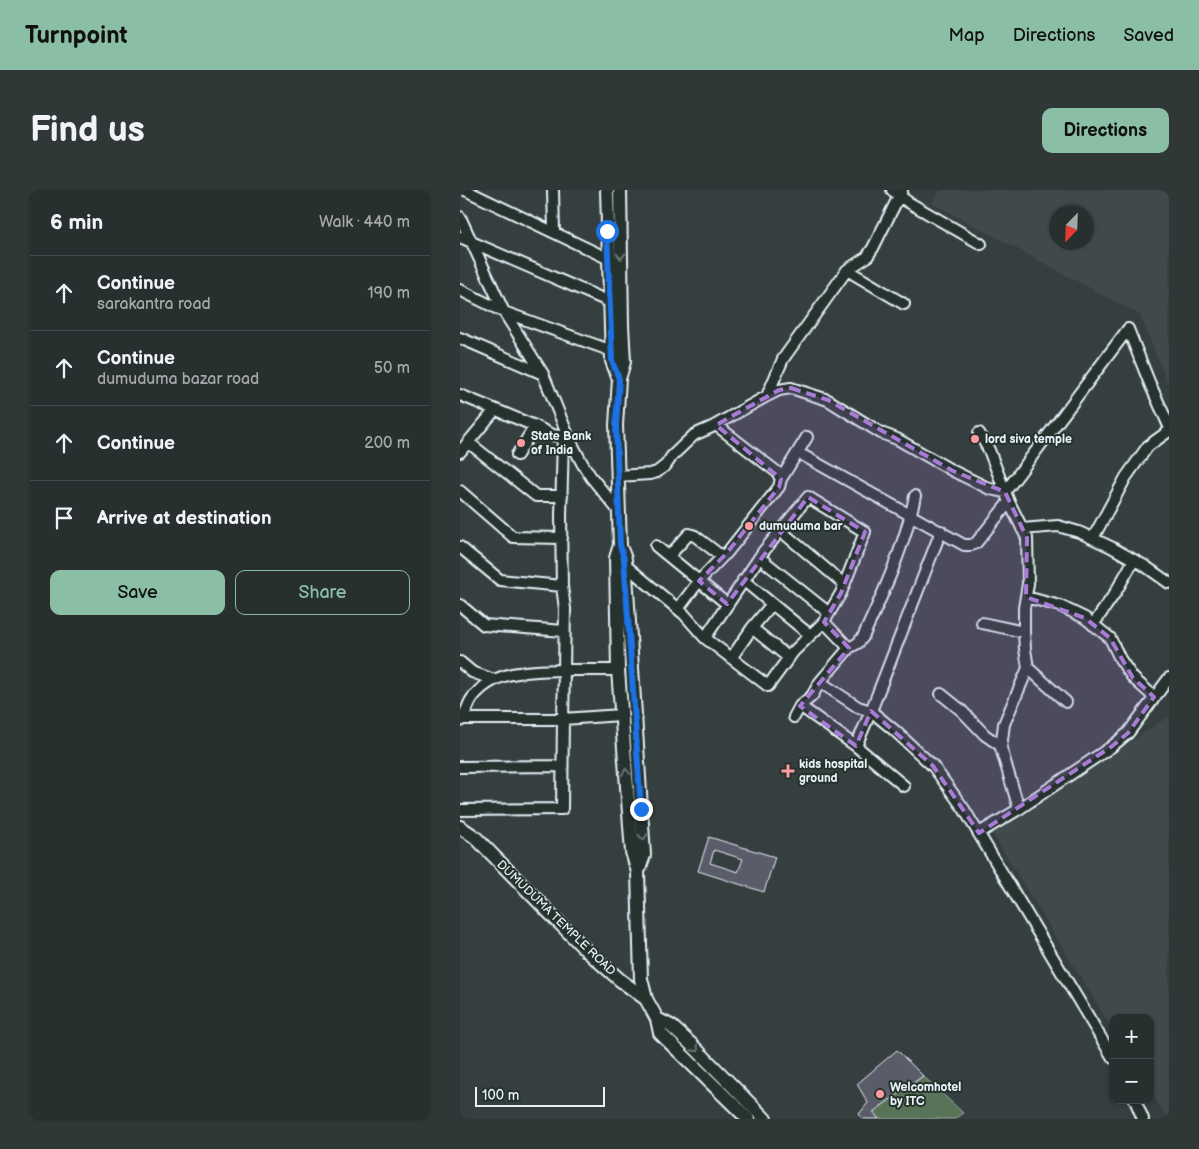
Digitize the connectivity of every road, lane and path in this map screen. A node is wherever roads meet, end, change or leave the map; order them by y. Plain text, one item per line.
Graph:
1 (465, 190) edge
2 (553, 190) edge
3 (607, 190) edge
4 (620, 190) edge
5 (898, 191) edge
6 (460, 217) edge
7 (554, 232) junction
8 (460, 237) edge
9 (472, 242) junction
10 (981, 244) dead end
11 (609, 259) junction
12 (848, 270) junction
13 (460, 290) edge
14 (610, 302) junction
15 (904, 304) dead end
16 (504, 312) junction
17 (460, 338) edge
18 (612, 351) junction
19 (543, 374) junction
20 (619, 379) junction
21 (460, 395) edge
22 (767, 396) junction
23 (495, 410) junction
24 (716, 425) junction
25 (535, 426) junction
26 (1169, 426) edge
27 (1169, 432) edge
28 (979, 433) dead end
29 (566, 437) junction
30 (807, 437) dead end
31 (468, 442) junction
32 (460, 452) edge
33 (517, 455) dead end
34 (804, 456) dead end
35 (617, 476) junction
36 (781, 479) junction
37 (460, 491) edge
38 (562, 496) junction
39 (915, 496) dead end
40 (1007, 497) junction
41 (618, 510) junction
42 (911, 514) junction
43 (1022, 529) junction
44 (780, 531) junction
45 (941, 531) junction
46 (562, 538) junction
47 (1093, 538) junction
48 (620, 545) junction
49 (656, 546) dead end
50 (460, 547) edge
51 (724, 555) junction
52 (669, 556) junction
53 (760, 558) junction
54 (1134, 560) junction
55 (625, 566) junction
56 (743, 580) junction
57 (698, 581) junction
58 (1169, 583) edge
59 (844, 584) junction
60 (562, 586) junction
61 (1026, 596) junction
62 (727, 604) junction
63 (772, 604) junction
64 (460, 605) edge
65 (678, 609) junction
66 (827, 618) junction
67 (982, 623) dead end
68 (1093, 625) junction
69 (752, 628) junction
70 (564, 631) junction
71 (1024, 632) junction
72 (810, 635) junction
73 (705, 638) junction
74 (849, 648) junction
75 (732, 657) junction
76 (789, 658) junction
77 (460, 662) edge
78 (1028, 668) junction
79 (564, 670) junction
80 (618, 670) junction
81 (1169, 678) edge
82 (494, 680) junction
83 (820, 682) junction
84 (941, 694) dead end
85 (1154, 697) junction
86 (1066, 702) dead end
87 (800, 706) junction
88 (871, 711) junction
89 (621, 715) junction
90 (794, 717) dead end
91 (461, 719) edge
92 (562, 719) junction
93 (856, 746) junction
94 (1001, 746) junction
95 (562, 766) junction
96 (460, 767) edge
97 (904, 786) dead end
98 (1019, 809) junction
99 (460, 810) edge
100 (460, 827) edge
101 (979, 833) junction
102 (638, 872) junction
103 (646, 999) junction
104 (657, 1019) junction
105 (1109, 1051) edge
106 (1137, 1104) edge
107 (748, 1119) edge
108 (765, 1119) edge
109 (1143, 1119) edge

1 - 7 street
2 - 7 street
3 - 11 street
4 -> 20 street
5 - 10 street
5 - 12 street
6 - 9 street
7 - 11 street
8 - 9 street
9 - 14 street
9 - 16 street
11 - 14 street
12 - 15 street
12 - 22 street
13 - 16 street
14 - 18 street
16 - 18 street
16 - 19 street
17 - 19 street
18 - 20 street
19 - 29 street
20 - 35 street
21 - 23 street
22 - 24 street
22 - 40 street
23 - 25 street
23 - 31 street
24 - 35 street
24 - 36 street
25 - 29 street
25 - 33 street
26 - 40 street
27 - 47 street
28 - 40 street
29 - 38 street
29 - 41 street
30 - 36 street
31 - 32 street
31 - 38 street
34 - 42 street
35 - 41 street
36 - 51 street
37 - 46 street
38 - 46 street
39 - 42 street
40 - 43 street
40 - 45 street
41 - 48 street
42 - 45 street
42 - 74 street
43 - 47 street
43 - 61 street
44 - 53 street
44 - 59 street
44 - 59 street
45 - 88 street
46 - 60 street
47 - 54 street
48 - 55 street
48 - 80 street
49 - 52 street
50 - 60 street
51 - 52 street
51 - 57 street
52 - 57 street
53 - 56 street
53 - 66 street
54 - 58 street
54 - 68 street
55 - 65 street
55 -> 102 street
56 - 62 street
56 - 63 street
57 - 62 street
57 - 65 street
59 - 66 street
60 - 70 street
61 - 68 street
61 - 71 street
62 - 73 street
63 - 69 street
63 - 72 street
64 - 70 street
65 - 73 street
66 - 72 street
66 - 74 street
67 - 71 street
68 - 85 street
69 - 75 street
69 - 76 street
70 - 79 street
71 - 78 street
72 - 76 street
73 - 75 street
74 - 83 street
75 - 76 street
77 - 82 street
78 - 86 street
78 - 94 street
79 - 80 street
79 - 82 street
79 - 92 street
80 - 89 street
81 - 85 street
82 - 91 street
83 - 87 street
83 - 88 street
84 - 94 street
85 - 98 street
87 - 90 street
87 - 93 street
88 - 93 street
88 - 101 street
89 - 92 street
102 -> 89 street
91 - 92 street
92 - 95 street
93 - 97 street
94 - 98 street
95 - 96 street
95 - 99 street
98 - 101 street
100 - 103 street, DUMUDUMA TEMPLE ROAD
101 - 105 street
102 - 103 street
103 - 104 street, DUMUDUMA TEMPLE ROAD
104 - 107 street, DUMUDUMA TEMPLE ROAD
104 -> 108 street
106 - 109 street

